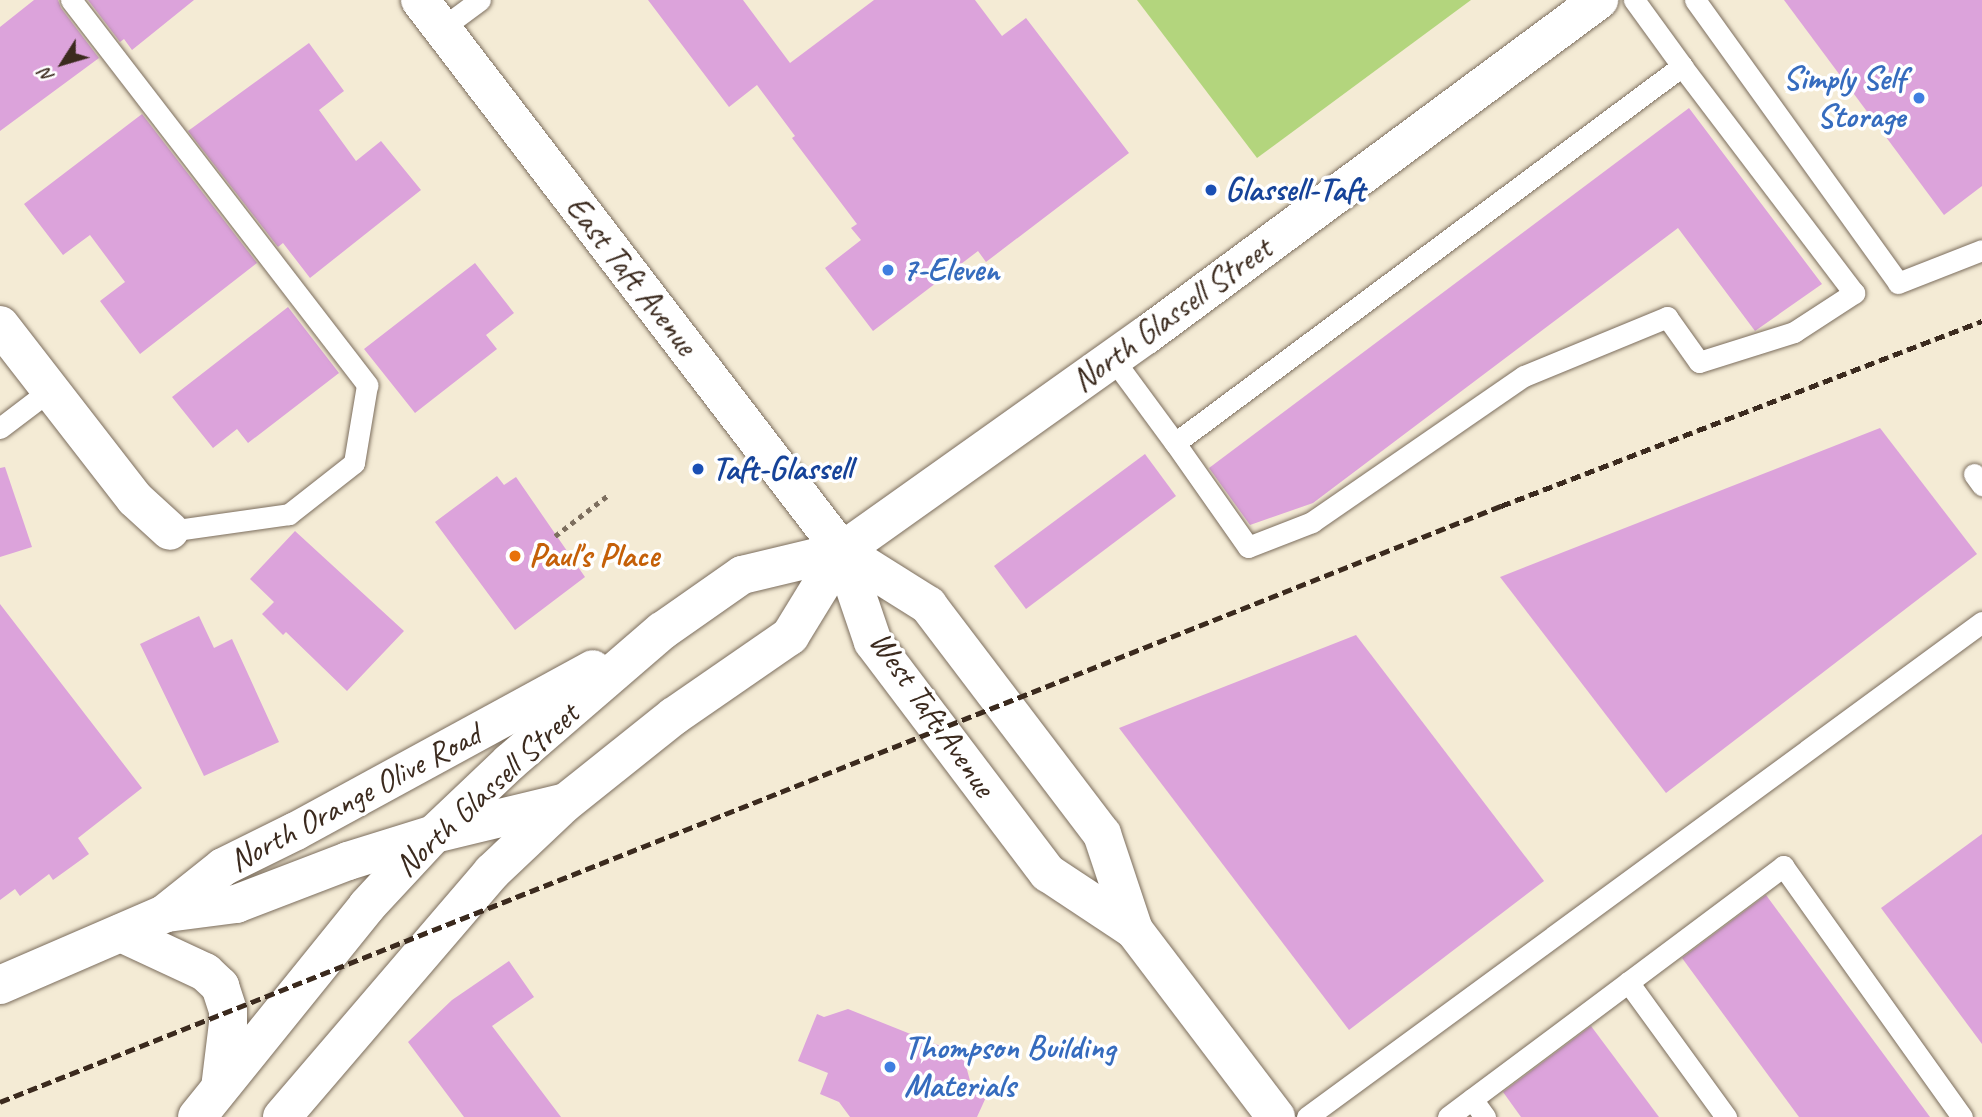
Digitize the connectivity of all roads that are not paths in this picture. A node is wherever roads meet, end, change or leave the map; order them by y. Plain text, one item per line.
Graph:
1 (71, 0) edge
2 (480, 0) edge
3 (1599, 0) edge
4 (1633, 0) edge
5 (1695, 0) edge
6 (431, 14) edge
7 (1682, 66) junction
8 (1982, 250) edge
9 (0, 325) edge
10 (1113, 359) junction
11 (50, 390) junction
12 (0, 428) edge
13 (1175, 443) junction
14 (170, 531) joint
15 (842, 551) junction
16 (1982, 622) edge
17 (662, 631) junction
18 (565, 803) junction
19 (434, 834) junction
20 (164, 914) junction
21 (1134, 930) junction
22 (121, 933) junction
23 (1628, 982) junction
24 (0, 985) edge
25 (1472, 1099) junction
26 (209, 1103) edge
27 (282, 1117) edge
28 (1276, 1117) edge
29 (1307, 1117) edge
30 (1448, 1117) edge
31 (1485, 1117) edge
32 (1726, 1117) edge
33 (1962, 1117) edge

1 - 14 lane
2 - 6 lane
3 - 10 main road, North Glassell Street
4 - 7 lane
5 - 8 lane
6 - 15 main road, East Taft Avenue
7 - 13 lane
7 - 13 lane
9 - 11 main road
10 - 13 lane
10 - 15 main road, North Glassell Street
11 - 12 lane
11 - 14 main road
15 - 17 main road, North Glassell Street
15 - 18 main road, North Glassell Street
15 - 21 main road, West Taft Avenue
15 - 21 main road, West Taft Avenue
16 - 29 lane
17 - 19 main road, North Glassell Street
17 - 20 main road, North Orange Olive Road
18 - 19 main road, North Orange Olive Road
18 - 27 main road, North Glassell Street
19 - 20 main road, North Orange Olive Road
19 - 26 main road, North Glassell Street
20 - 22 main road, North Orange Olive Road
21 - 28 main road, West Taft Avenue
22 - 24 main road, North Orange Olive Road
22 - 26 main road
23 - 25 lane
23 - 32 lane
23 - 33 lane
25 - 30 lane
25 - 31 lane

